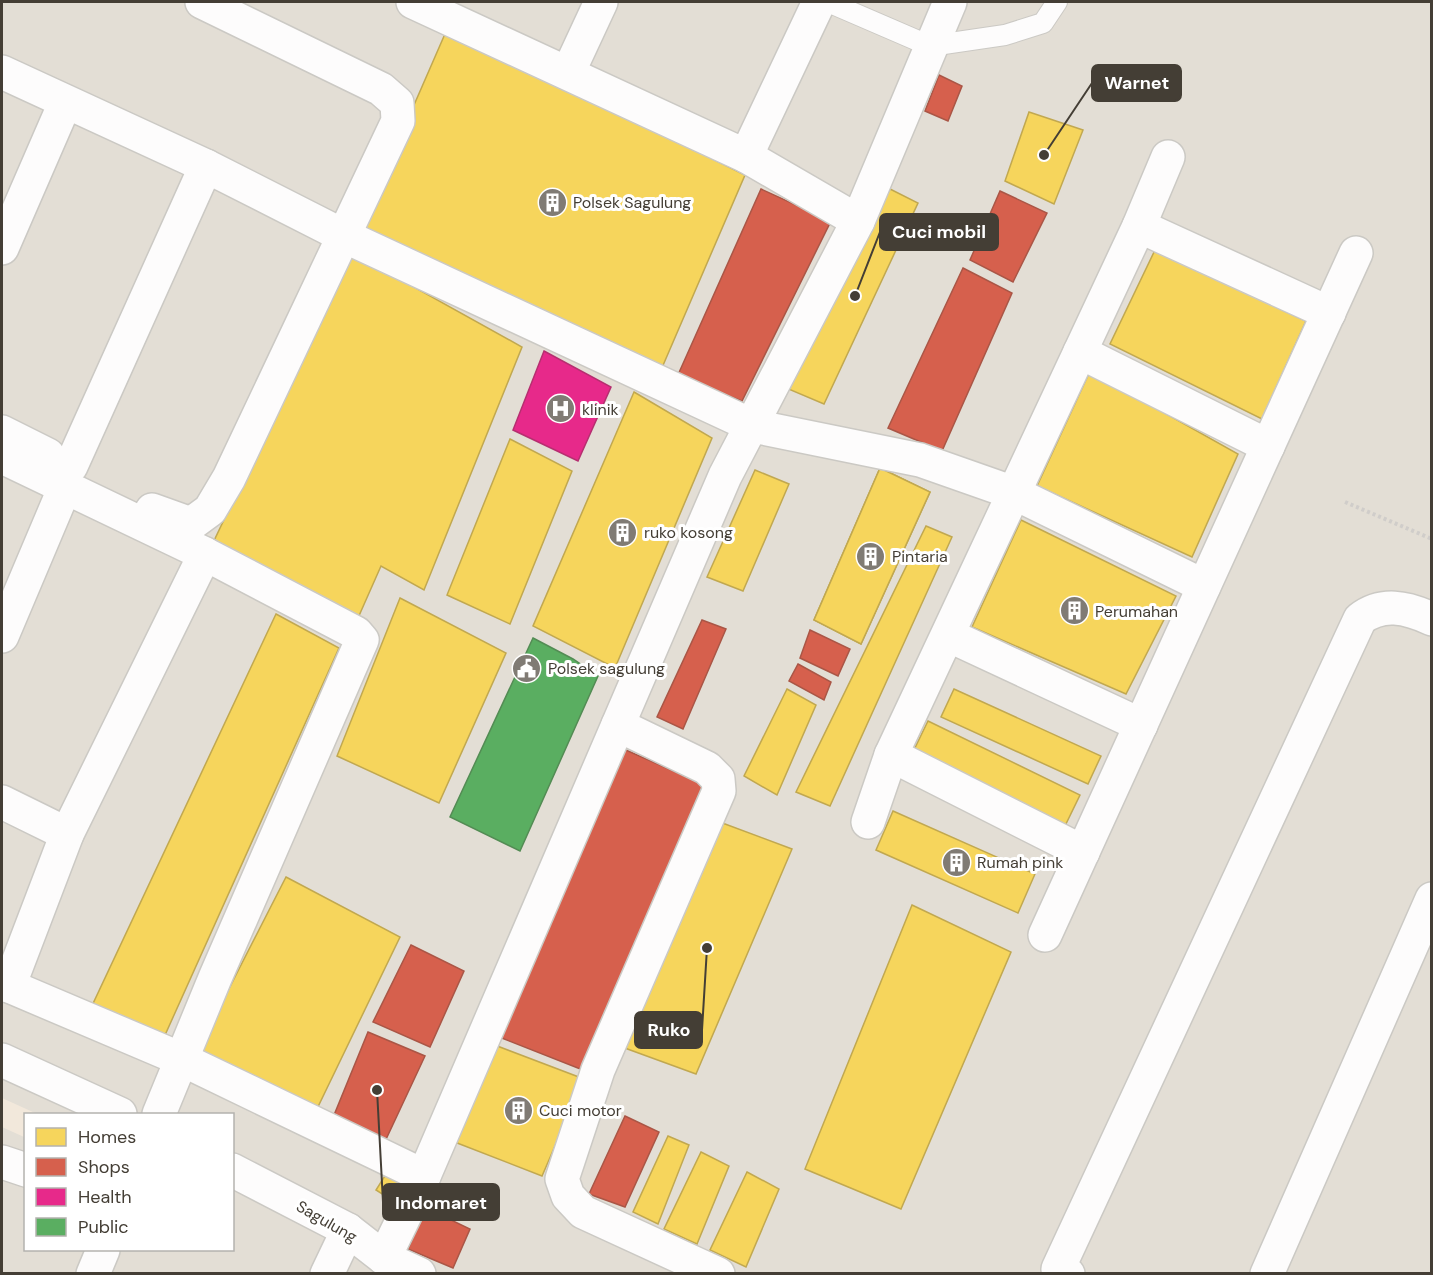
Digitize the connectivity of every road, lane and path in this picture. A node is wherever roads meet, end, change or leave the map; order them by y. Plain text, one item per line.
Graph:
1 (202, 2) edge
2 (413, 2) edge
3 (601, 2) edge
4 (819, 2) edge
5 (828, 2) edge
6 (950, 2) edge
7 (1057, 2) edge
8 (447, 9) edge
9 (930, 46) junction
10 (2, 72) edge
11 (568, 73) junction
12 (65, 103) junction
13 (746, 156) junction
14 (1168, 158) dead end
15 (206, 166) junction
16 (858, 221) junction
17 (1139, 226) junction
18 (342, 235) junction
19 (2, 248) edge
20 (1356, 254) dead end
21 (1329, 313) junction
22 (1080, 352) junction
23 (753, 426) junction
24 (2, 432) edge
25 (1268, 446) junction
26 (2, 457) edge
27 (68, 477) junction
28 (1014, 493) junction
29 (1345, 502) dead end
30 (1431, 539) edge
31 (205, 554) junction
32 (1204, 586) junction
33 (1431, 619) edge
34 (948, 635) junction
35 (2, 636) edge
36 (618, 725) junction
37 (1141, 725) junction
38 (891, 755) junction
39 (2, 802) edge
40 (868, 822) dead end
41 (68, 834) junction
42 (1083, 852) junction
43 (1431, 899) edge
44 (1045, 935) dead end
45 (5, 984) edge
46 (182, 1059) junction
47 (2, 1060) edge
48 (118, 1113) edge
49 (159, 1113) edge
50 (2, 1162) edge
51 (24, 1169) edge
52 (234, 1171) edge
53 (424, 1176) junction
54 (348, 1230) junction
55 (103, 1251) edge
56 (384, 1258) junction
57 (93, 1274) edge
58 (327, 1274) edge
59 (419, 1274) edge
60 (718, 1274) edge
61 (1068, 1274) edge
62 (1267, 1274) edge

1 - 18 street
2 - 8 street
3 - 11 street
4 - 13 street
5 - 9 lane
6 - 9 street
7 - 9 lane
8 - 11 street
9 - 16 street
10 - 12 street
11 - 13 street
12 - 15 street
12 - 19 street
13 - 16 street
14 - 17 street
15 - 18 street
15 - 27 street
16 - 23 street
17 - 21 street
17 - 22 street
18 - 23 street
18 - 27 street
20 - 21 street
21 - 25 street
22 - 25 street
22 - 28 street
23 - 28 street
23 - 36 street
24 - 27 street
25 - 32 street
26 - 27 street
27 - 31 street
27 - 35 street
28 - 32 street
28 - 34 street
29 - 30 path
31 - 41 street
31 - 46 street
32 - 37 street
33 - 61 street
34 - 37 street
34 - 38 street
36 - 53 street
36 - 60 street
37 - 42 street
38 - 40 street
38 - 42 street
39 - 41 street
41 - 45 street
42 - 44 street
43 - 62 street
45 - 46 street
46 - 49 street
46 - 53 street
47 - 48 street
50 - 51 street
52 - 54 street, Sagulung
53 - 56 street
54 - 56 street, Sagulung
54 - 58 street
55 - 57 street
56 - 59 street, Sagulung

